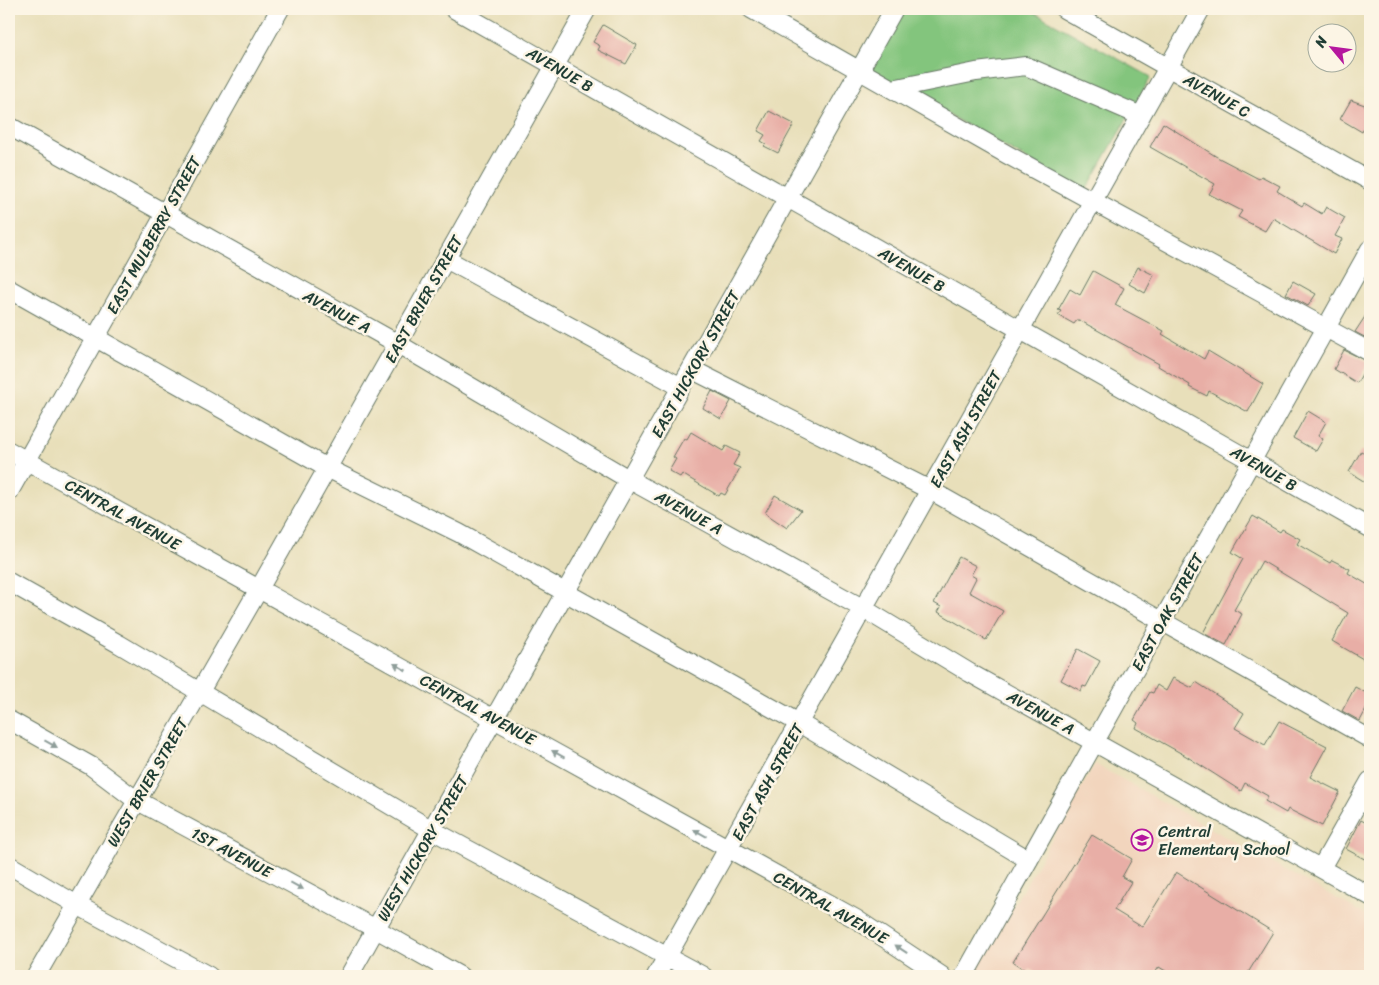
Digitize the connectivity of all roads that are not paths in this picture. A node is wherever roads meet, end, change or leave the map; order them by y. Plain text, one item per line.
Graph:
1 (280, 9) edge
2 (454, 9) edge
3 (751, 9) edge
4 (894, 9) edge
5 (1064, 9) edge
6 (1201, 9) edge
7 (590, 10) edge
8 (555, 66) junction
9 (1168, 67) junction
10 (859, 71) junction
11 (892, 89) junction
12 (1141, 116) junction
13 (9, 126) edge
14 (1370, 181) edge
15 (788, 198) junction
16 (1093, 201) junction
17 (165, 214) junction
18 (1370, 249) edge
19 (446, 259) junction
20 (9, 289) edge
21 (1327, 326) junction
22 (1021, 330) junction
23 (95, 338) junction
24 (398, 344) junction
25 (1370, 352) edge
26 (691, 369) junction
27 (681, 387) junction
28 (9, 451) edge
29 (26, 461) junction
30 (1252, 461) junction
31 (327, 468) junction
32 (630, 480) junction
33 (930, 490) junction
34 (9, 492) edge
35 (1370, 528) edge
36 (9, 582) edge
37 (259, 589) junction
38 (566, 593) junction
39 (864, 609) junction
40 (1161, 623) junction
41 (199, 694) junction
42 (495, 719) junction
43 (9, 720) edge
44 (799, 724) junction
45 (1370, 739) edge
46 (1095, 742) junction
47 (1370, 781) edge
48 (136, 800) junction
49 (432, 830) junction
50 (729, 849) junction
51 (1029, 860) junction
52 (9, 865) edge
53 (1321, 868) junction
54 (1370, 896) edge
55 (77, 905) junction
56 (376, 929) junction
57 (667, 957) junction
58 (36, 976) edge
59 (209, 976) edge
60 (349, 976) edge
61 (460, 976) edge
62 (656, 976) edge
63 (703, 976) edge
64 (942, 976) edge
65 (964, 976) edge

1 - 17 street, EAST MULBERRY STREET
2 - 8 street, AVENUE B
3 - 10 street
4 - 10 street, EAST HICKORY STREET
5 - 9 street, AVENUE C
6 - 9 street, EAST ASH STREET
7 - 8 street, EAST BRIER STREET
8 - 15 street, AVENUE B
8 - 19 street, EAST BRIER STREET
9 - 12 street, EAST ASH STREET
9 - 14 street, AVENUE C
10 - 11 street
10 - 15 street, EAST HICKORY STREET
11 - 12 street
11 - 16 street
12 - 16 street, EAST ASH STREET
13 - 17 street, AVENUE A
15 - 22 street, AVENUE B
15 - 26 street, EAST HICKORY STREET
16 - 21 street
16 - 22 street, EAST ASH STREET
17 - 23 street, EAST MULBERRY STREET
17 - 24 street, AVENUE A
18 - 21 street, EAST OAK STREET
19 - 24 street, EAST BRIER STREET
19 - 27 street
20 - 23 street
21 - 25 street
21 - 30 street, EAST OAK STREET
22 - 30 street, AVENUE B
22 - 33 street, EAST ASH STREET
23 - 29 street, EAST MULBERRY STREET
23 - 31 street
24 - 31 street, EAST BRIER STREET
24 - 32 street, AVENUE A
26 - 27 street, EAST HICKORY STREET
26 - 33 street
27 - 32 street, EAST HICKORY STREET
28 - 29 street, CENTRAL AVENUE
29 - 34 street, EAST MULBERRY STREET
29 - 37 street, CENTRAL AVENUE
30 - 35 street, AVENUE B
30 - 40 street, EAST OAK STREET
31 - 37 street, EAST BRIER STREET
31 - 38 street
32 - 38 street, EAST HICKORY STREET
32 - 39 street, AVENUE A
33 - 39 street, EAST ASH STREET
33 - 40 street
36 - 41 street
37 - 41 street, WEST BRIER STREET
42 -> 37 street, CENTRAL AVENUE
38 - 42 street, EAST HICKORY STREET
38 - 44 street
39 - 44 street, EAST ASH STREET
39 - 46 street, AVENUE A
40 - 45 street
40 - 46 street, EAST OAK STREET
41 - 48 street, WEST BRIER STREET
41 - 49 street
42 - 49 street, WEST HICKORY STREET
50 -> 42 street, CENTRAL AVENUE
43 -> 48 street, 1ST AVENUE
44 - 50 street, EAST ASH STREET
44 - 51 street
46 - 51 street, EAST OAK STREET
46 - 53 street, AVENUE A
47 - 53 street
48 - 55 street, WEST BRIER STREET
48 -> 56 street, 1ST AVENUE
49 - 56 street, WEST HICKORY STREET
49 - 57 street
50 - 57 street, EAST ASH STREET
64 -> 50 street, CENTRAL AVENUE
51 - 65 street, EAST OAK STREET
52 - 55 street
53 - 54 street, AVENUE A
55 - 58 street, WEST BRIER STREET
55 - 59 street
56 - 60 street, WEST HICKORY STREET
56 - 61 street, 1ST AVENUE
57 - 62 street, EAST ASH STREET
57 - 63 street

